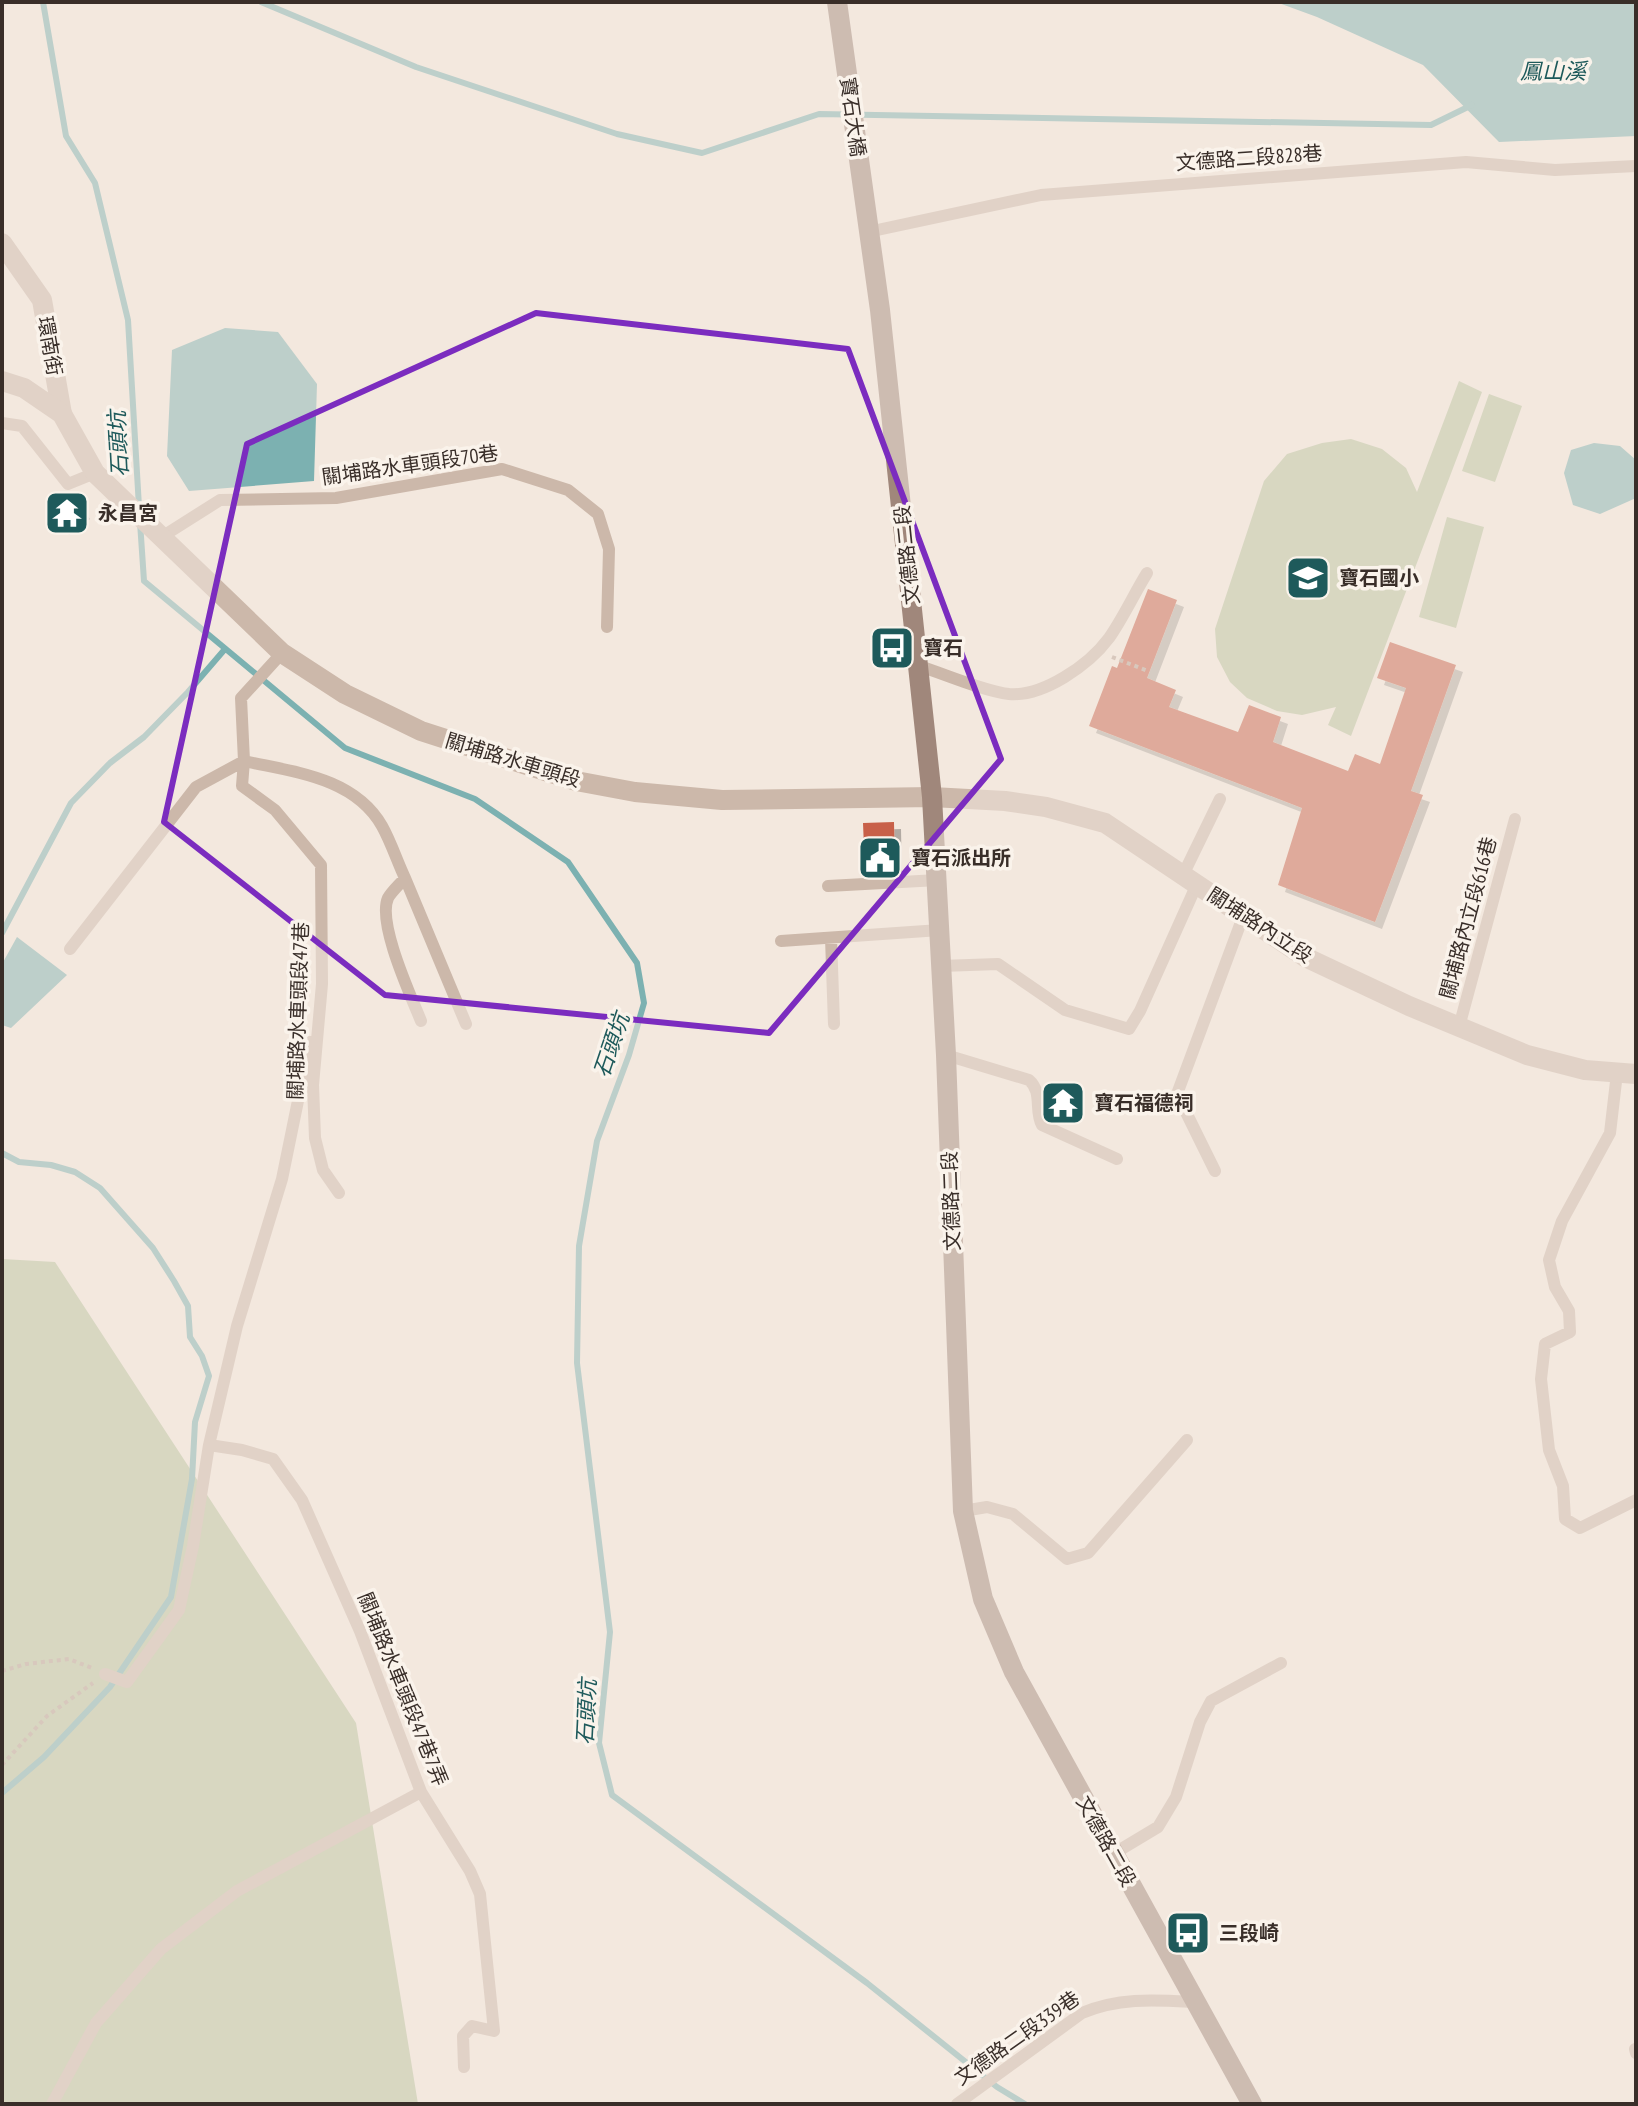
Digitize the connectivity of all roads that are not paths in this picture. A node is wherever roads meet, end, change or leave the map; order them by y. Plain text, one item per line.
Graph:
1 (837, 2) edge
2 (1636, 166) edge
3 (868, 232) junction
4 (2, 243) edge
5 (2, 381) edge
6 (62, 414) junction
7 (2, 423) edge
8 (95, 473) junction
9 (160, 538) junction
10 (1147, 573) dead end
11 (607, 627) dead end
12 (282, 653) junction
13 (919, 666) junction
14 (244, 761) junction
15 (932, 797) junction
16 (1220, 799) dead end
17 (1515, 819) dead end
18 (405, 878) junction
19 (938, 880) junction
20 (1190, 880) junction
21 (828, 886) dead end
22 (1244, 914) junction
23 (940, 930) junction
24 (831, 938) junction
25 (781, 941) dead end
26 (70, 949) dead end
27 (941, 966) junction
28 (322, 984) junction
29 (421, 1021) dead end
30 (466, 1024) dead end
31 (834, 1024) dead end
32 (1459, 1027) junction
33 (946, 1055) junction
34 (1627, 1074) edge
35 (1117, 1159) dead end
36 (1215, 1171) dead end
37 (339, 1193) dead end
38 (1187, 1440) dead end
39 (209, 1445) junction
40 (1636, 1500) edge
41 (963, 1511) junction
42 (1281, 1663) dead end
43 (105, 1674) road end
44 (421, 1792) junction
45 (1113, 1854) junction
46 (1196, 2002) junction
47 (464, 2067) dead end
48 (52, 2104) edge
49 (957, 2104) edge
50 (1252, 2104) edge

1 - 3 main road, 寶石大橋
2 - 3 lane, 文德路二段828巷
3 - 13 main road, 文德路二段
4 - 6 street, 環南街
5 - 6 street
6 - 8 street
7 - 8 lane
8 - 9 street, 關埔路水車頭段
9 - 11 lane, 關埔路水車頭段70巷
9 - 12 street, 關埔路水車頭段
10 - 13 lane
12 - 14 lane, 關埔路水車頭段47巷
12 - 15 street, 關埔路水車頭段
13 - 15 main road, 文德路二段
14 - 18 lane
14 - 26 lane
14 - 28 lane, 關埔路水車頭段47巷
15 - 19 main road, 文德路二段
15 - 20 street, 關埔路內立段
16 - 20 lane
17 - 32 lane, 關埔路內立段616巷
18 - 29 lane
18 - 30 lane
19 - 21 lane
19 - 23 main road, 文德路二段
20 - 22 street, 關埔路內立段
20 - 27 lane
22 - 32 street, 關埔路內立段
22 - 36 lane
23 - 24 lane
23 - 27 main road, 文德路二段
24 - 25 lane
24 - 31 lane
27 - 33 main road, 文德路二段
28 - 37 lane, 關埔路水車頭段47巷
28 - 39 lane
32 - 34 street, 關埔路內立段
33 - 35 lane
33 - 41 main road, 文德路二段
34 - 40 lane
38 - 41 lane
39 - 43 lane
39 - 44 lane, 關埔路水車頭段47巷7弄
41 - 45 main road, 文德路二段
42 - 45 lane
44 - 47 lane, 關埔路水車頭段47巷7弄
44 - 48 lane
45 - 46 main road, 文德路二段
46 - 49 lane, 文德路二段339巷
46 - 50 main road, 文德路二段

